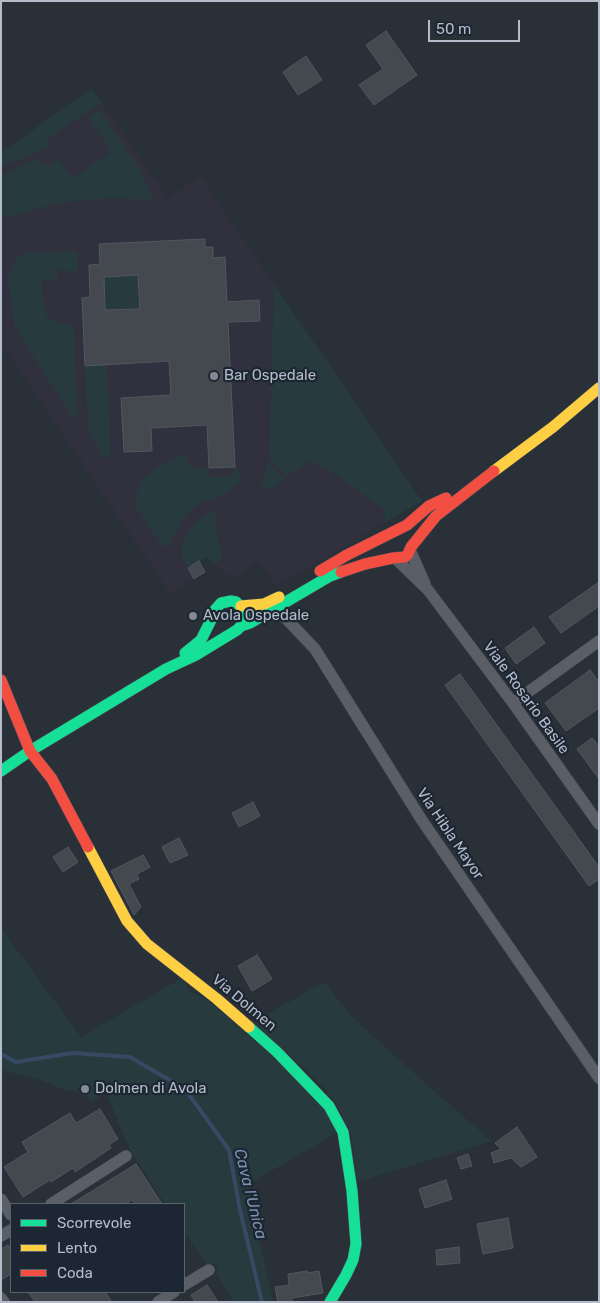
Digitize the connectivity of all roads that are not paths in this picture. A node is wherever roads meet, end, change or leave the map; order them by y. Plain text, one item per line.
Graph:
1 (599, 388) edge
2 (480, 481) junction
3 (391, 533) junction
4 (410, 548) junction
5 (394, 558) junction
6 (428, 590) junction
7 (241, 606) junction
8 (276, 608) junction
9 (213, 616) junction
10 (237, 629) junction
11 (599, 641) edge
12 (166, 670) junction
13 (1, 680) edge
14 (512, 703) junction
15 (30, 751) junction
16 (1, 770) edge
17 (599, 824) edge
18 (599, 1078) edge
19 (126, 1156) dead end
20 (1, 1199) edge
21 (59, 1202) edge
22 (10, 1213) edge
23 (209, 1270) dead end
24 (185, 1284) edge
25 (172, 1293) edge
26 (1, 1298) edge
27 (4, 1302) edge
28 (158, 1302) edge
29 (330, 1302) edge

1 - 2 main road
2 - 3 main road
2 - 4 main road
3 - 4 main road
3 - 5 main road
3 - 7 main road
4 - 5 main road
4 - 6 street
5 - 6 street
5 - 8 main road
6 - 14 street, Viale Rosario Basile
7 - 9 main road
7 - 10 main road
8 - 10 main road
8 - 18 street, Via Hibla Mayor
9 - 10 main road
9 - 12 main road
10 - 12 main road
11 - 14 street
12 - 15 main road
13 - 15 main road, Via Dolmen
14 - 17 street, Viale Rosario Basile
15 - 16 main road
15 - 29 main road, Via Dolmen
19 - 21 street
20 - 22 street
23 - 24 street
25 - 28 street
26 - 27 street

